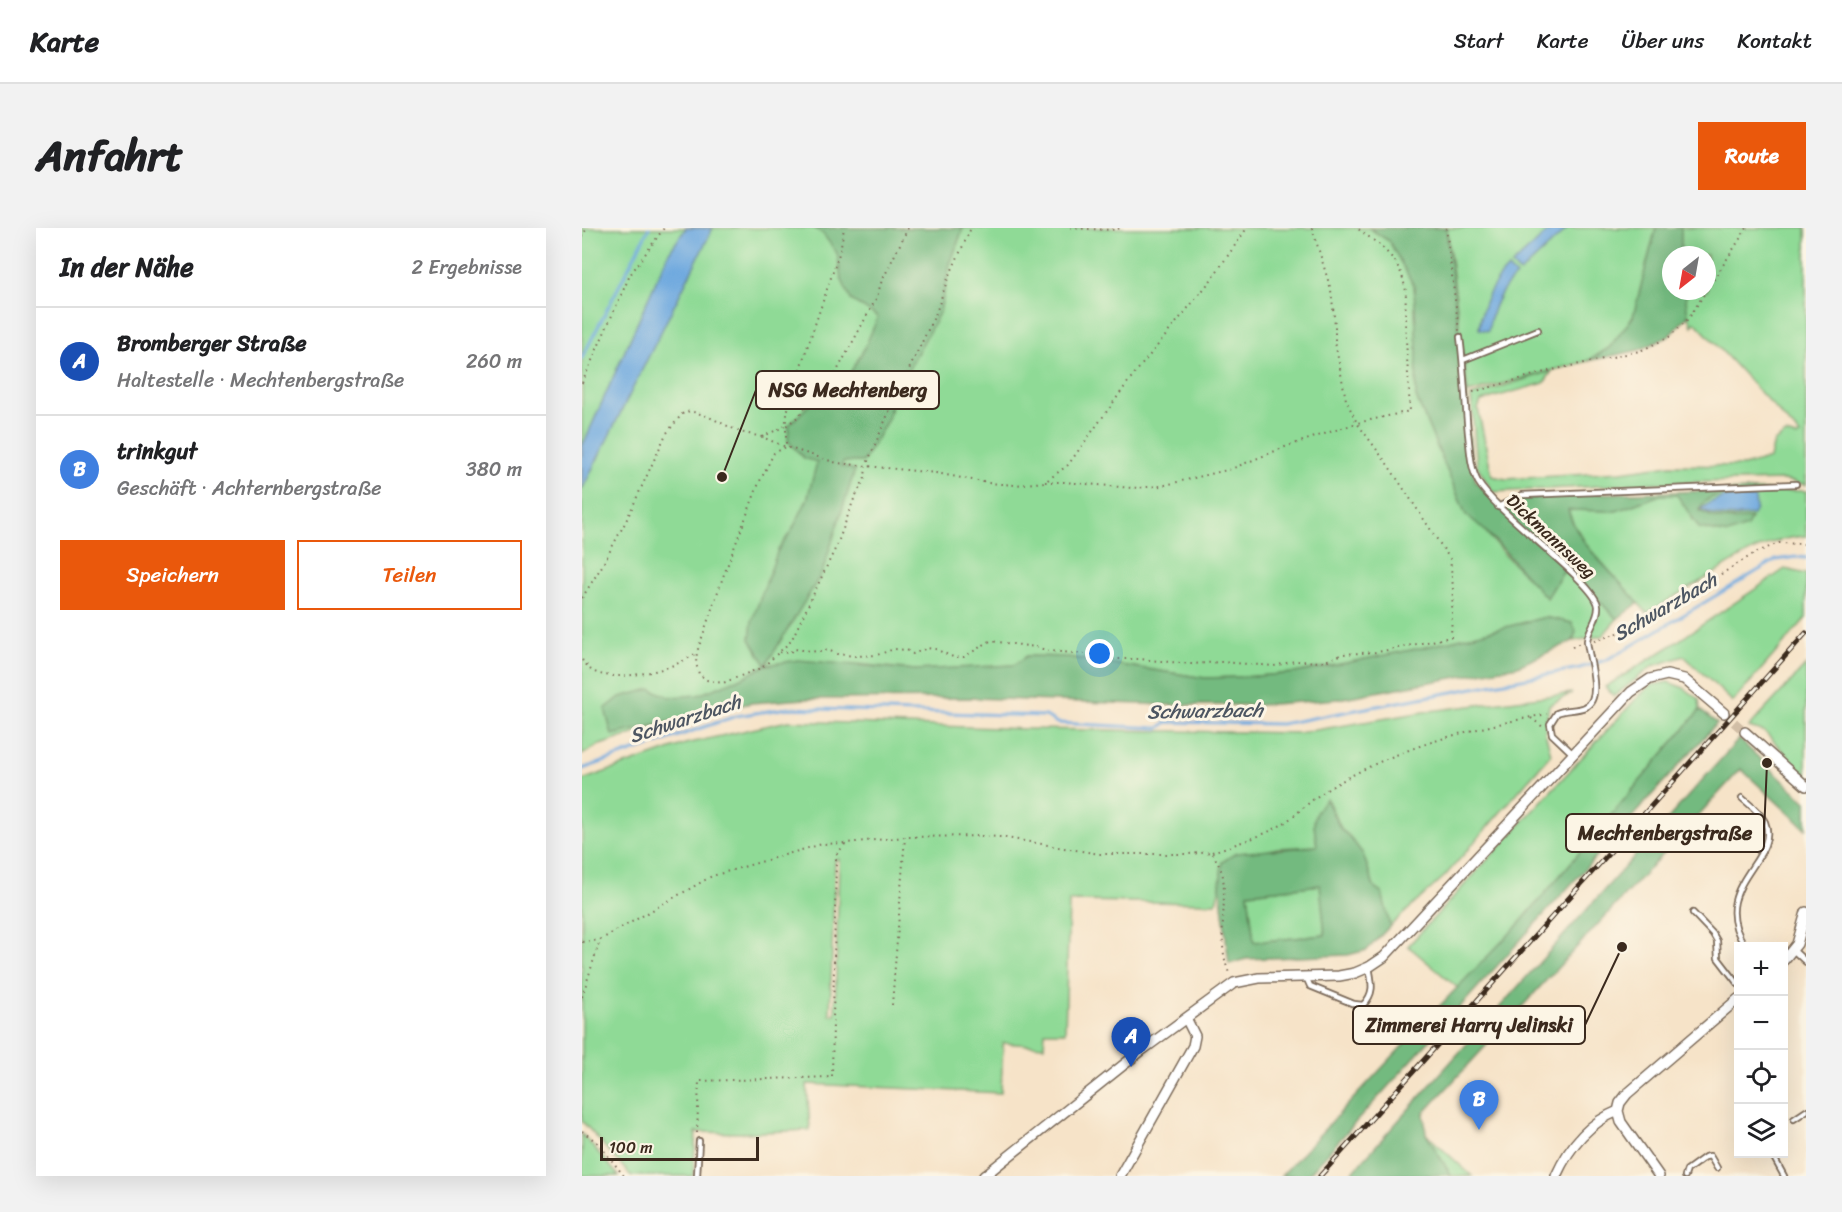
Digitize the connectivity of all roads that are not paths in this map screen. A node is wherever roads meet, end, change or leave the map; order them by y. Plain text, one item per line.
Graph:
1 (1538, 330) dead end
2 (1460, 337) road end
3 (1463, 360) junction
4 (1796, 484) dead end
5 (1498, 507) junction
6 (1724, 713) tunnel mouth
7 (1745, 732) tunnel mouth
8 (1572, 753) junction
9 (1806, 786) edge
10 (1742, 798) dead end
11 (1806, 912) edge
12 (1692, 913) dead end
13 (1743, 942) edge
14 (1792, 950) junction
15 (1788, 955) edge
16 (1806, 962) edge
17 (1369, 967) junction
18 (1306, 976) junction
19 (1734, 979) edge
20 (1734, 1002) edge
21 (1185, 1018) junction
22 (1618, 1111) junction
23 (1806, 1111) edge
24 (1794, 1119) dead end
25 (699, 1141) road end
26 (1774, 1158) edge
27 (1717, 1168) dead end
28 (698, 1176) edge
29 (984, 1176) edge
30 (1120, 1176) edge
31 (1556, 1176) edge
32 (1659, 1176) edge
33 (1685, 1176) edge
34 (1784, 1176) edge

1 - 3 lane
2 - 3 lane, Dickmannsweg
3 - 5 lane, Dickmannsweg
4 - 5 lane
5 - 8 lane, Dickmannsweg
6 - 8 street
7 - 9 street
8 - 17 street
10 - 13 lane
11 - 14 street
12 - 19 lane
14 - 15 street
14 - 16 lane
17 - 18 street
17 - 18 lane
18 - 21 street
20 - 22 street
21 - 29 street
21 - 30 street
22 - 31 street
22 - 32 street
23 - 24 lane
25 - 28 lane
26 - 34 lane
27 - 33 lane

